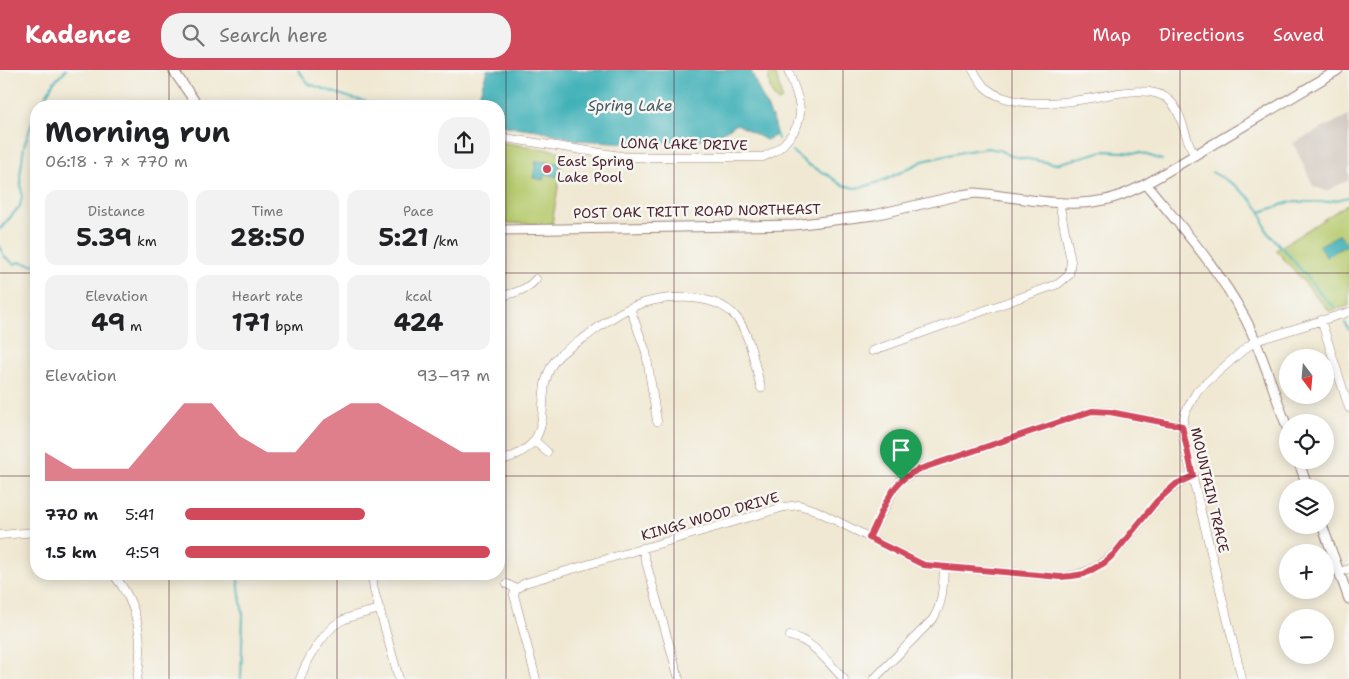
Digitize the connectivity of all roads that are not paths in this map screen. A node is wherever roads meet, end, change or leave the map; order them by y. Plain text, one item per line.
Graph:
1 (173, 70) edge
2 (788, 70) edge
3 (973, 70) edge
4 (1338, 70) edge
5 (194, 100) edge
6 (505, 138) edge
7 (1195, 155) junction
8 (1146, 184) junction
9 (1059, 202) junction
10 (505, 230) edge
11 (1069, 276) junction
12 (536, 279) dead end
13 (1076, 281) dead end
14 (505, 295) edge
15 (630, 308) junction
16 (1349, 312) edge
17 (1322, 320) junction
18 (1255, 341) junction
19 (872, 351) dead end
20 (761, 388) dead end
21 (1349, 408) edge
22 (1282, 414) edge
23 (658, 421) dead end
24 (1182, 426) junction
25 (535, 441) junction
26 (546, 452) dead end
27 (505, 459) edge
28 (1193, 476) junction
29 (30, 532) edge
30 (1325, 534) edge
31 (0, 535) edge
32 (869, 538) junction
33 (642, 548) junction
34 (944, 568) junction
35 (1349, 569) edge
36 (1339, 572) junction
37 (117, 580) edge
38 (373, 580) edge
39 (507, 584) dead end
40 (516, 589) junction
41 (1349, 599) edge
42 (380, 609) junction
43 (790, 636) dead end
44 (137, 679) edge
45 (300, 679) edge
46 (399, 679) edge
47 (536, 679) edge
48 (679, 679) edge
49 (844, 679) edge
50 (874, 679) edge
51 (1242, 679) edge

1 - 5 street
2 - 6 street, LONG LAKE DRIVE
3 - 7 street
4 - 7 street, POST OAK TRITT ROAD NORTHEAST
7 - 8 street, POST OAK TRITT ROAD NORTHEAST
8 - 9 street, POST OAK TRITT ROAD NORTHEAST
8 - 18 street
9 - 10 street, POST OAK TRITT ROAD NORTHEAST
9 - 11 street
11 - 13 street
11 - 19 street
12 - 14 street
15 - 20 street
15 - 23 street
15 - 25 street
16 - 17 street, MOUNTAIN TRACE
17 - 18 street, MOUNTAIN TRACE
17 - 21 street
18 - 22 street
18 - 24 street, MOUNTAIN TRACE
24 - 28 street, MOUNTAIN TRACE
24 - 32 street
25 - 26 street
25 - 27 street
28 - 34 street, KINGS WOOD DRIVE
28 - 51 street, MOUNTAIN TRACE
29 - 31 street
30 - 36 street
32 - 33 street, KINGS WOOD DRIVE
32 - 34 street, KINGS WOOD DRIVE
33 - 40 street, KINGS WOOD DRIVE
33 - 48 street
34 - 50 street
35 - 36 street
36 - 41 street
37 - 44 street
38 - 42 street
39 - 40 street
40 - 47 street
42 - 45 street
42 - 46 street
43 - 49 street

